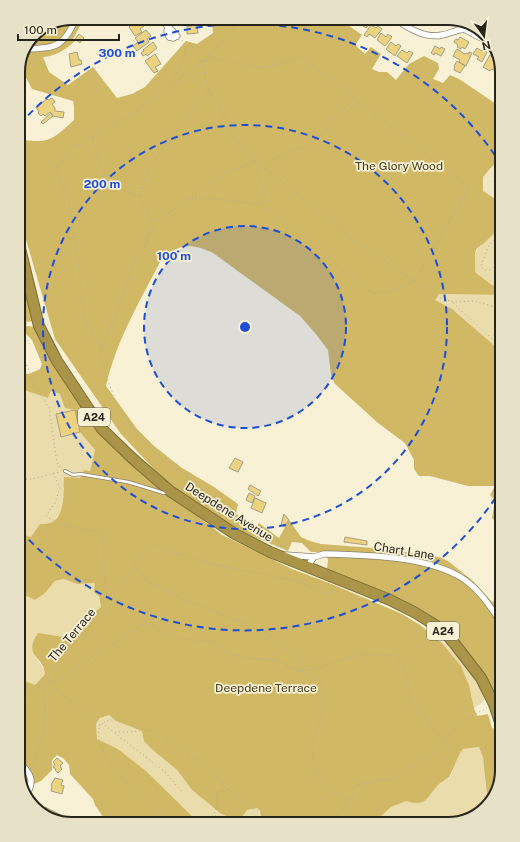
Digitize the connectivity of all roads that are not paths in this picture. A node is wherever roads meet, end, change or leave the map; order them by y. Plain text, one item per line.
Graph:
1 (72, 25) edge
2 (168, 25) edge
3 (406, 25) edge
4 (464, 29) joint
5 (177, 36) road end
6 (479, 37) edge
7 (32, 49) edge
8 (25, 269) edge
9 (65, 471) road end
10 (170, 491) junction
11 (270, 552) junction
12 (314, 557) junction
13 (307, 567) junction
14 (495, 615) edge
15 (495, 709) edge
16 (25, 768) edge
17 (30, 790) edge

1 - 7 street
2 - 5 street
3 - 4 street
4 - 6 street
8 - 10 highway, Deepdene Avenue / A24
9 - 10 lane
10 - 11 highway, Deepdene Avenue / A24
11 - 12 street, Chart Lane
11 - 13 highway, Deepdene Avenue / A24
12 - 13 street
12 - 14 street, Chart Lane
13 - 15 highway, Deepdene Avenue / A24
16 - 17 street

